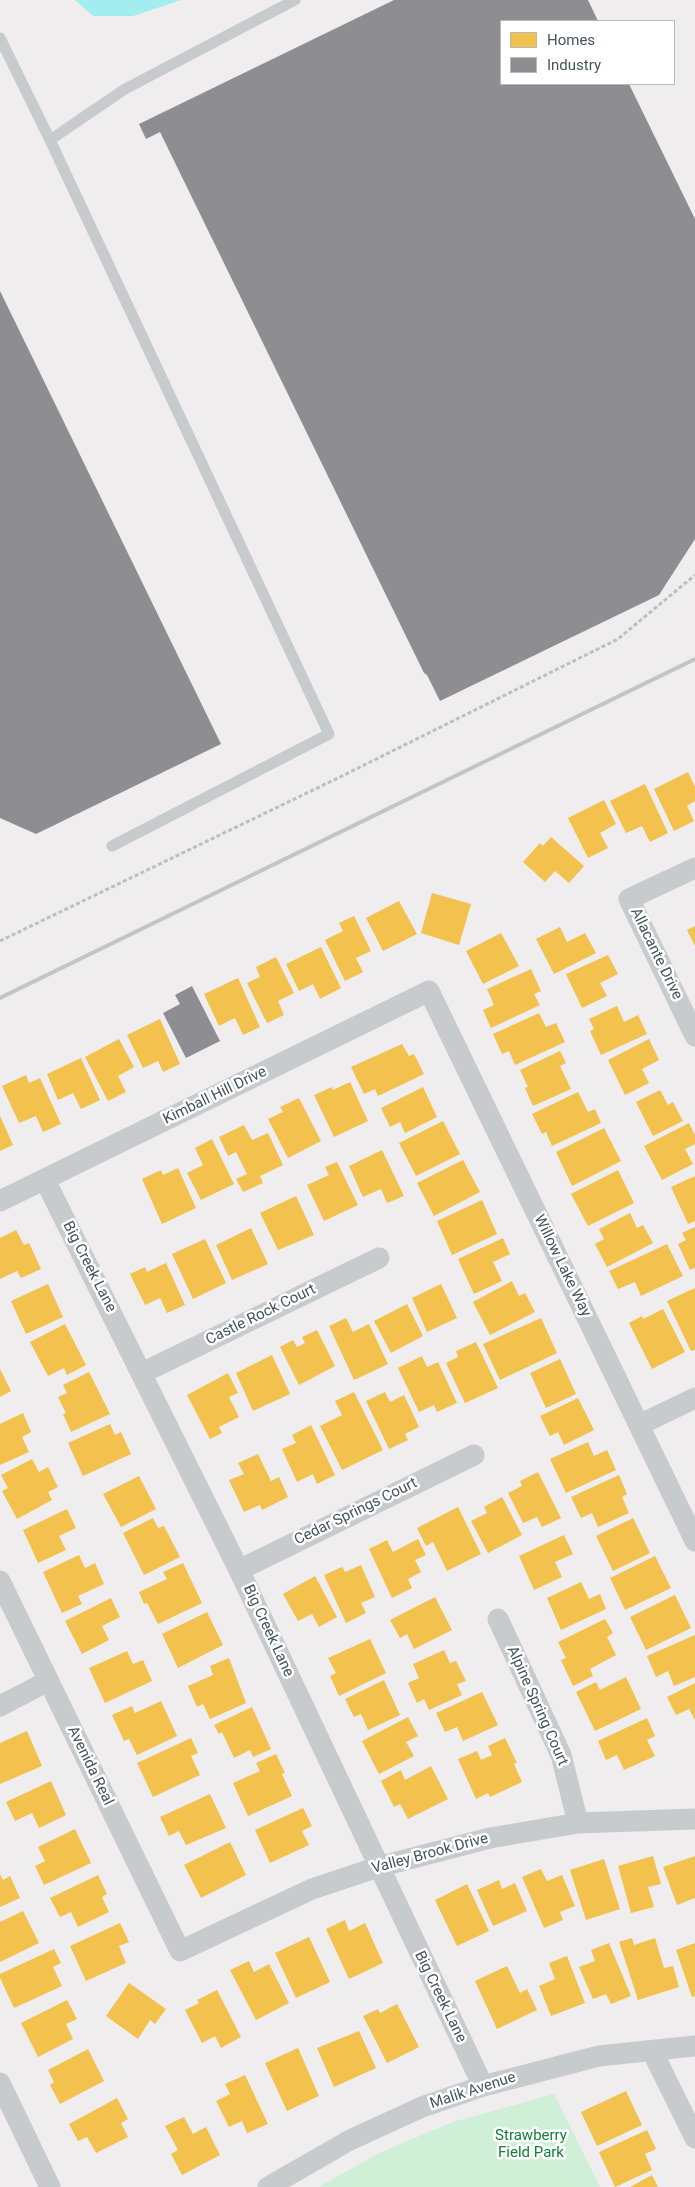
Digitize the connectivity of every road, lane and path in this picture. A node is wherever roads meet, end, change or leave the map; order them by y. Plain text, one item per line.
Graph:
1 (295, 0) edge
2 (0, 38) edge
3 (50, 140) junction
4 (695, 575) edge
5 (112, 846) dead end
6 (695, 868) edge
7 (0, 941) edge
8 (429, 991) joint
9 (695, 1036) edge
10 (45, 1180) junction
11 (0, 1201) edge
12 (379, 1258) dead end
13 (142, 1373) junction
14 (695, 1398) edge
15 (639, 1425) junction
16 (474, 1455) dead end
17 (695, 1541) edge
18 (239, 1570) junction
19 (0, 1581) edge
20 (498, 1619) dead end
21 (48, 1682) junction
22 (0, 1706) edge
23 (695, 1819) edge
24 (578, 1823) junction
25 (378, 1867) junction
26 (180, 1951) joint
27 (695, 2046) edge
28 (652, 2051) junction
29 (0, 2083) edge
30 (483, 2086) junction
31 (695, 2138) edge
32 (50, 2187) edge
33 (268, 2187) edge

1 - 3 lane
2 - 3 lane
3 - 5 lane
4 - 7 path
6 - 9 street, Allacante Drive
8 - 10 street, Kimball Hill Drive
8 - 15 street, Willow Lake Way
10 - 11 street, Kimball Hill Drive
10 - 13 street, Big Creek Lane
12 - 13 street, Castle Rock Court
13 - 18 street, Big Creek Lane
14 - 15 street
15 - 17 street, Willow Lake Way
16 - 18 street, Cedar Springs Court
18 - 25 street, Big Creek Lane
19 - 21 street, Avenida Real
20 - 24 street, Alpine Spring Court
21 - 22 street
21 - 26 street, Avenida Real
23 - 24 street, Valley Brook Drive
24 - 25 street, Valley Brook Drive
25 - 26 street, Valley Brook Drive
25 - 30 street, Big Creek Lane
27 - 28 street, Malik Avenue
28 - 30 street, Malik Avenue
28 - 31 street
29 - 32 street
30 - 33 street, Malik Avenue

